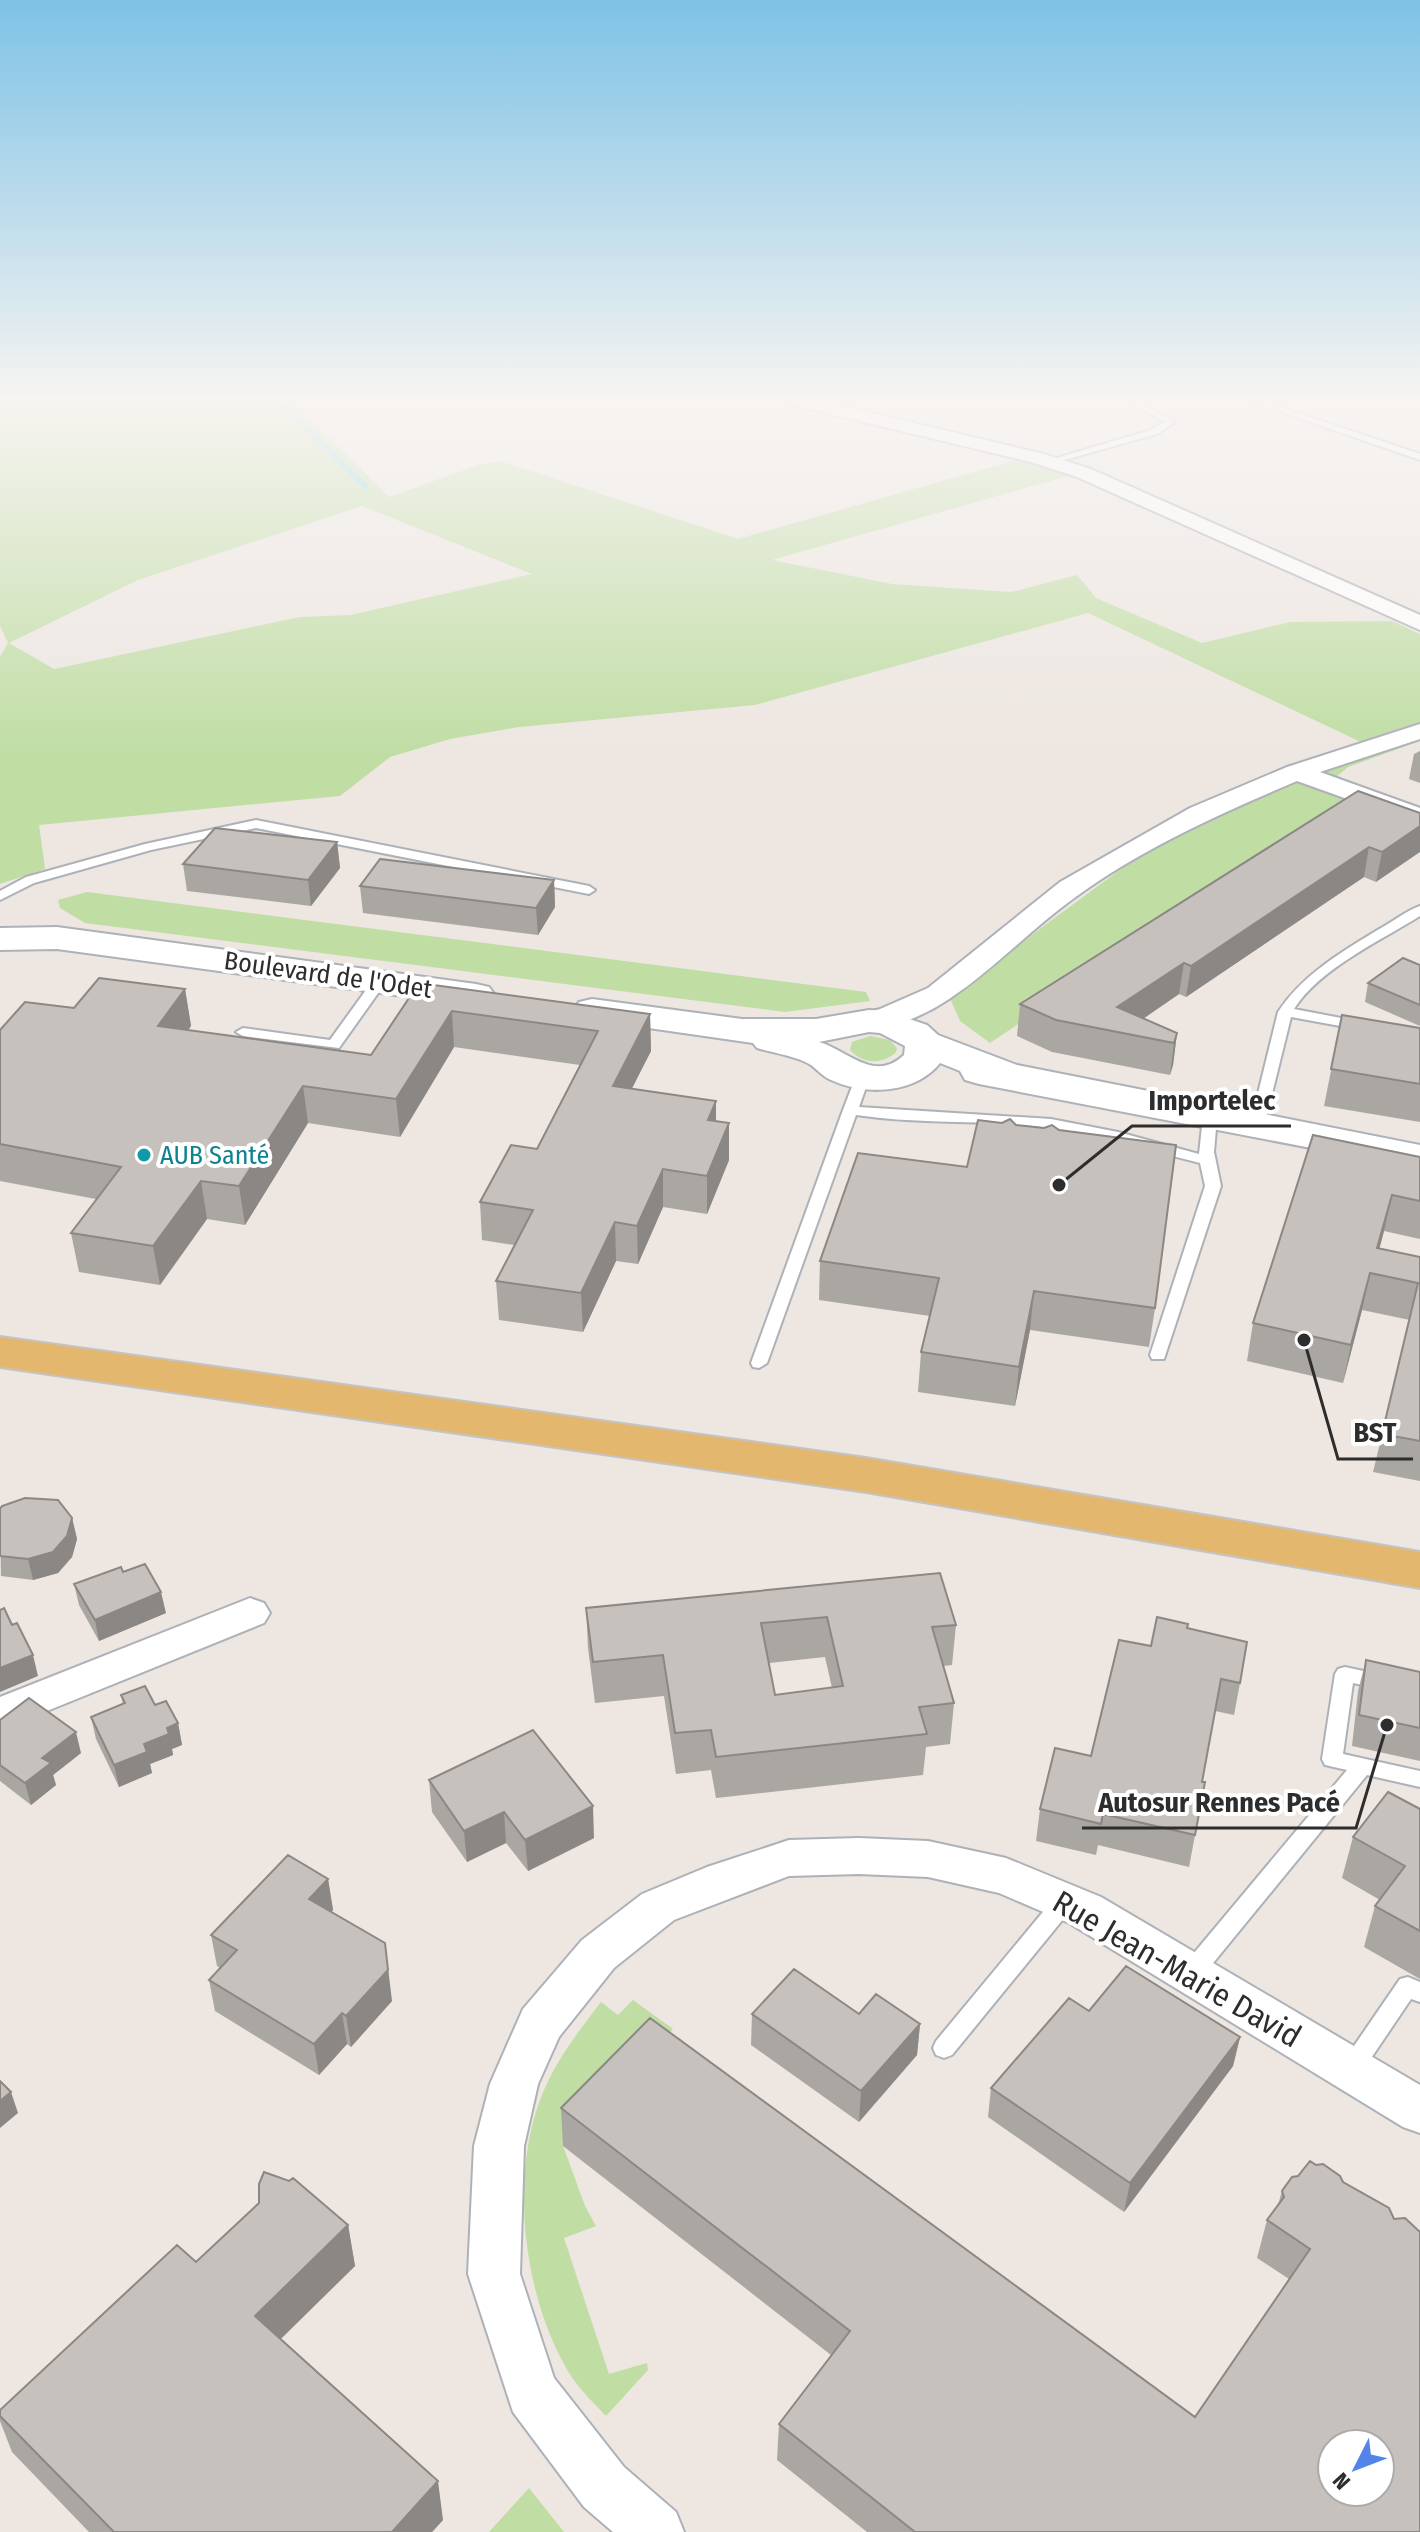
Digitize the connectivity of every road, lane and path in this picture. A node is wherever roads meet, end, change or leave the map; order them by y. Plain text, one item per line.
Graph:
1 (1187, 518) edge
2 (1420, 623) edge
3 (1420, 731) edge
4 (1296, 772) junction
5 (1420, 817) edge
6 (589, 890) dead end
7 (1420, 910) edge
8 (1, 918) edge
9 (379, 982) junction
10 (938, 994) junction
11 (505, 999) edge
12 (553, 1005) edge
13 (1285, 1012) junction
14 (1380, 1029) edge
15 (243, 1032) dead end
16 (844, 1035) junction
17 (917, 1048) junction
18 (856, 1093) junction
19 (1210, 1117) junction
20 (1257, 1126) junction
21 (1420, 1157) edge
22 (1205, 1160) junction
23 (0, 1352) edge
24 (1158, 1355) dead end
25 (759, 1363) dead end
26 (1420, 1570) edge
27 (250, 1613) dead end
28 (1420, 1690) edge
29 (0, 1714) edge
30 (1363, 1766) junction
31 (1420, 1779) edge
32 (1065, 1901) junction
33 (1191, 1974) junction
34 (1420, 1993) edge
35 (944, 2048) dead end
36 (1351, 2070) junction
37 (1420, 2111) edge
38 (656, 2532) edge

1 - 2 street
3 - 4 street
4 - 5 street
4 - 10 street
6 - 8 lane
7 - 13 lane
8 - 9 street, Boulevard de l'Odet
9 - 11 street, Boulevard de l'Odet
9 - 15 lane
10 - 16 street
10 - 17 street
12 - 16 street
13 - 14 lane
13 - 20 lane
16 - 17 street
16 - 18 street
17 - 18 street
17 - 19 street
18 - 22 lane
18 - 25 lane
19 - 20 street
19 - 22 lane
20 - 21 street
22 - 24 lane
23 - 26 main road
27 - 29 street
28 - 30 lane
30 - 31 lane
30 - 33 lane
32 - 33 street, Rue Jean-Marie David
32 - 35 lane
32 - 38 street, Rue Jean-Marie David
33 - 36 street, Rue Jean-Marie David
34 - 36 lane
36 - 37 street, Rue Jean-Marie David

